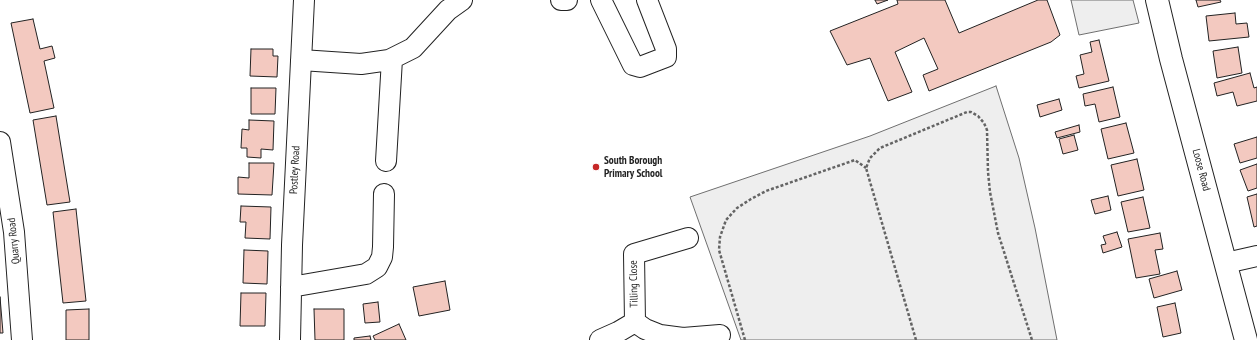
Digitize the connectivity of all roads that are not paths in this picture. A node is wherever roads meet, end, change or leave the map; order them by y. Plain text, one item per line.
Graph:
1 (304, 0) edge
2 (462, 0) edge
3 (561, 0) edge
4 (567, 0) edge
5 (602, 0) edge
6 (647, 0) edge
7 (1157, 0) edge
8 (392, 59) junction
9 (301, 60) junction
10 (0, 142) edge
11 (386, 161) dead end
12 (384, 194) dead end
13 (688, 238) dead end
14 (1257, 256) edge
15 (1226, 263) junction
16 (291, 287) junction
17 (635, 322) junction
18 (720, 335) dead end
19 (22, 340) edge
20 (290, 340) edge
21 (600, 340) edge
22 (1246, 340) edge

1 - 9 street, Postley Road
2 - 8 street
3 - 4 street
5 - 6 street
7 - 15 highway, Loose Road
8 - 9 street
8 - 11 street
9 - 16 street, Postley Road
10 - 19 street, Quarry Road
12 - 16 street
13 - 17 street, Tilling Close
14 - 15 street
15 - 22 highway, Loose Road
16 - 20 street, Postley Road
17 - 18 street, Tilling Close
17 - 21 street, Tilling Close

